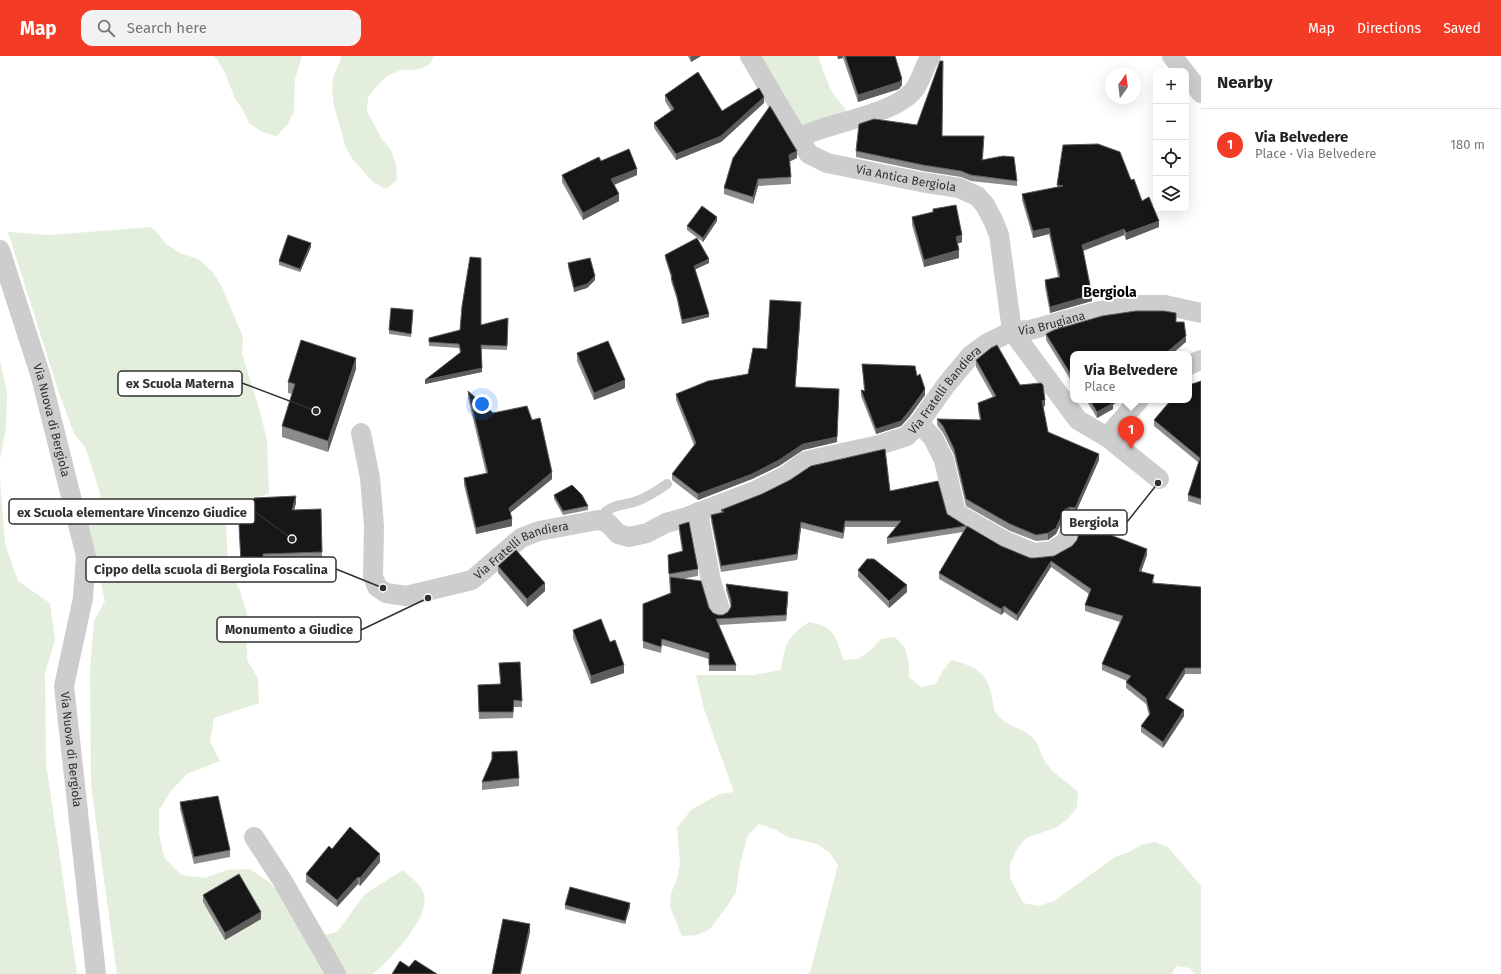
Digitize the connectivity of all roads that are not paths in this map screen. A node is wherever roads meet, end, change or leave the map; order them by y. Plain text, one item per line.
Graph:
1 (750, 56) edge
2 (931, 56) edge
3 (1172, 56) edge
4 (1182, 68) edge
5 (1189, 78) edge
6 (1201, 93) edge
7 (798, 138) junction
8 (0, 250) edge
9 (1201, 313) edge
10 (1012, 331) junction
11 (1136, 403) edge
12 (919, 423) junction
13 (361, 433) dead end
14 (1107, 437) junction
15 (1159, 479) dead end
16 (666, 484) dead end
17 (698, 512) junction
18 (598, 520) junction
19 (1072, 525) dead end
20 (720, 610) dead end
21 (254, 837) dead end
22 (96, 974) edge
23 (336, 974) edge

1 - 7 street, Via Antica Bergiola
2 - 7 street
3 - 4 street
5 - 6 street
7 - 10 street, Via Antica Bergiola
8 - 22 street, Via Nuova di Bergiola
9 - 10 street, Via Brugiana
10 - 12 street, Via Fratelli Bandiera
10 - 14 street, Via Brugiana
11 - 14 street
12 - 17 street, Via Fratelli Bandiera
12 - 19 street
13 - 18 street, Via Fratelli Bandiera
14 - 15 street
16 - 18 lane
17 - 18 street, Via Fratelli Bandiera
17 - 20 street
21 - 23 street

